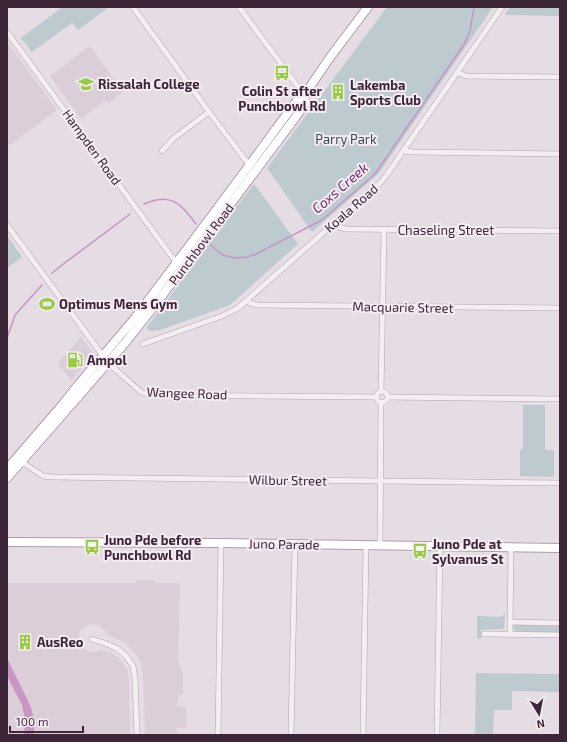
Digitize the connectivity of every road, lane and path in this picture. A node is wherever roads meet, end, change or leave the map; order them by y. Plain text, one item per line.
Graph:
1 (133, 7) edge
2 (239, 7) edge
3 (502, 7) edge
4 (366, 8) edge
5 (7, 32) edge
6 (457, 72) junction
7 (560, 77) edge
8 (305, 94) junction
9 (209, 112) junction
10 (162, 151) dead end
11 (403, 151) junction
12 (560, 154) edge
13 (250, 166) junction
14 (334, 223) junction
15 (7, 224) edge
16 (384, 230) junction
17 (560, 231) edge
18 (177, 262) junction
19 (247, 300) junction
20 (382, 306) junction
21 (560, 308) edge
22 (144, 344) dead end
23 (103, 356) junction
24 (109, 363) junction
25 (382, 392) junction
26 (376, 397) junction
27 (387, 397) junction
28 (560, 399) edge
29 (381, 403) junction
30 (20, 464) junction
31 (7, 469) edge
32 (7, 478) edge
33 (381, 481) junction
34 (560, 483) edge
35 (7, 542) edge
36 (221, 543) junction
37 (294, 544) junction
38 (366, 545) junction
39 (380, 545) junction
40 (440, 547) junction
41 (511, 548) junction
42 (560, 548) edge
43 (510, 622) junction
44 (560, 623) edge
45 (484, 634) dead end
46 (510, 634) junction
47 (560, 635) edge
48 (92, 639) dead end
49 (137, 735) edge
50 (218, 735) edge
51 (291, 735) edge
52 (363, 735) edge
53 (437, 735) edge

1 - 9 street
2 - 8 street
3 - 6 street, Koala Road
4 - 8 main road, Punchbowl Road
5 - 18 street, Hampden Road
6 - 7 street
6 - 11 street, Koala Road
8 - 13 main road, Punchbowl Road
8 - 24 main road, Punchbowl Road
9 - 10 street
9 - 13 street
11 - 12 street
11 - 14 street, Koala Road
13 - 18 main road, Punchbowl Road
14 - 16 street, Chaseling Street
14 - 19 street, Koala Road
15 - 23 street, Wangee Road
16 - 17 street, Chaseling Street
16 - 20 street
18 - 23 main road, Punchbowl Road
19 - 20 street, Macquarie Street
19 - 22 street, Koala Road
20 - 21 street, Macquarie Street
20 - 25 street
23 - 24 street, Wangee Road
23 - 31 main road, Punchbowl Road
24 - 26 street, Wangee Road
24 - 30 main road, Punchbowl Road
25 - 26 street
25 - 27 street
26 - 29 street
27 - 28 street
27 - 29 street
29 - 33 street
30 - 32 main road, Punchbowl Road
30 - 33 street, Wilbur Street
33 - 34 street, Wilbur Street
33 - 39 street
35 - 36 main road, Juno Parade
36 - 37 main road, Juno Parade
36 - 50 street
37 - 38 main road, Juno Parade
37 - 51 street
38 - 39 main road, Juno Parade
38 - 52 street
39 - 40 main road, Juno Parade
40 - 41 main road, Juno Parade
40 - 53 street
41 - 42 main road, Juno Parade
41 - 43 street
43 - 44 street
43 - 46 street
45 - 46 street
46 - 47 street
48 - 49 street

